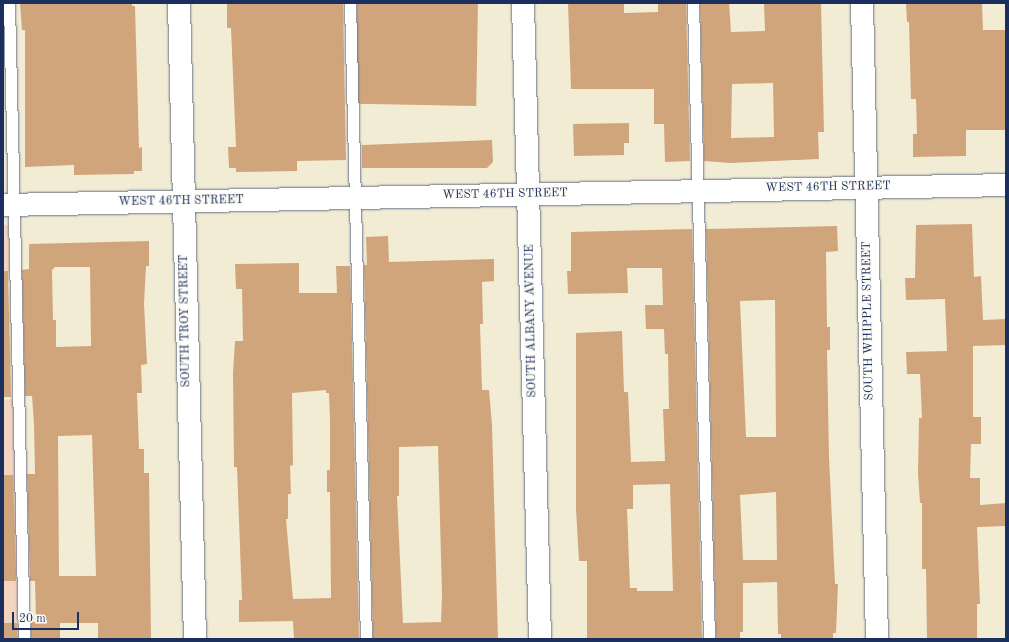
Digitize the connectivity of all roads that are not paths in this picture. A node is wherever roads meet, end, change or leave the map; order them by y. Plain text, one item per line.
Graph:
1 (9, 3) edge
2 (178, 3) edge
3 (350, 3) edge
4 (523, 3) edge
5 (693, 3) edge
6 (862, 3) edge
7 (1006, 185) edge
8 (866, 188) junction
9 (698, 191) junction
10 (528, 194) junction
11 (355, 198) junction
12 (184, 202) junction
13 (9, 205) edge
14 (24, 639) edge
15 (194, 639) edge
16 (366, 639) edge
17 (540, 639) edge
18 (709, 639) edge
19 (877, 639) edge

1 - 13 lane
2 - 12 street, SOUTH TROY STREET
3 - 11 lane
4 - 10 street, SOUTH ALBANY AVENUE
5 - 9 lane
6 - 8 street, SOUTH WHIPPLE STREET
7 - 8 street, WEST 46TH STREET
8 - 9 street, WEST 46TH STREET
8 - 19 street, SOUTH WHIPPLE STREET
9 - 10 street, WEST 46TH STREET
9 - 18 lane
10 - 11 street, WEST 46TH STREET
10 - 17 street, SOUTH ALBANY AVENUE
11 - 12 street, WEST 46TH STREET
11 - 16 lane
12 - 13 street, WEST 46TH STREET
12 - 15 street, SOUTH TROY STREET
13 - 14 lane

